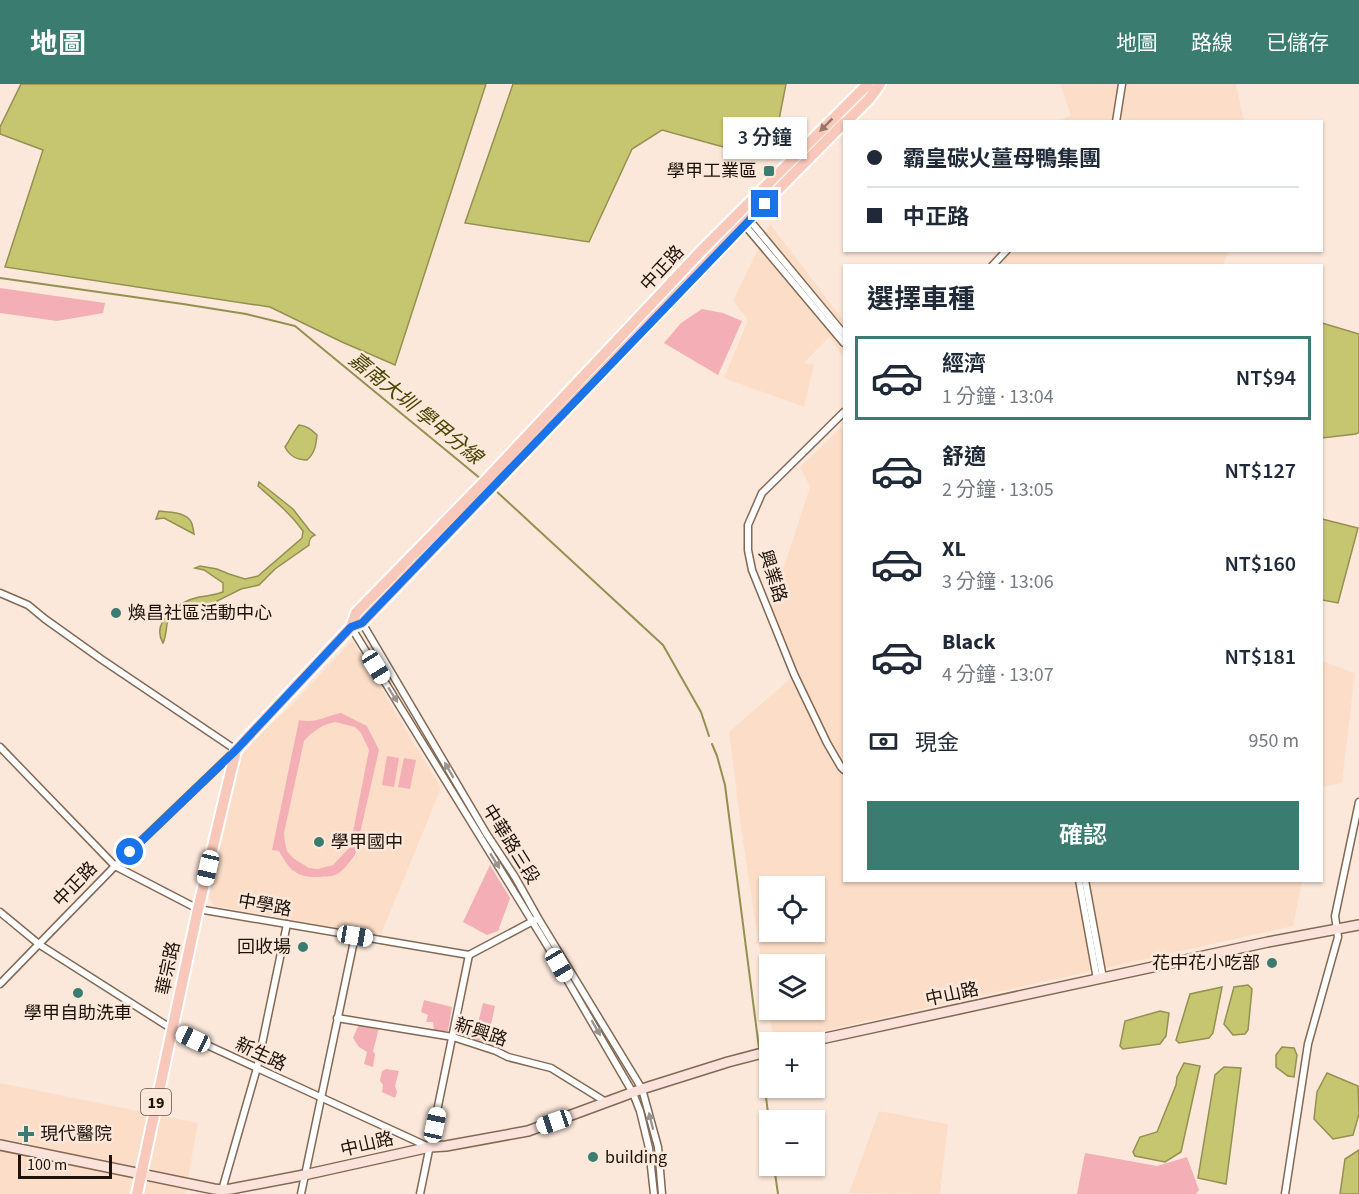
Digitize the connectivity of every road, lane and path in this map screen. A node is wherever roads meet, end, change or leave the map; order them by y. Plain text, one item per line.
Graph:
1 (868, 84) edge
2 (880, 84) edge
3 (1122, 84) edge
4 (847, 120) edge
5 (1116, 120) edge
6 (843, 124) edge
7 (803, 148) junction
8 (811, 157) junction
9 (743, 218) junction
10 (1005, 252) edge
11 (994, 264) edge
12 (843, 333) edge
13 (843, 342) edge
14 (843, 413) edge
15 (487, 486) junction
16 (0, 593) edge
17 (356, 613) junction
18 (362, 623) junction
19 (351, 627) junction
20 (0, 747) edge
21 (236, 750) junction
22 (843, 769) edge
23 (1359, 802) edge
24 (115, 866) junction
25 (1079, 882) edge
26 (1085, 882) edge
27 (198, 909) junction
28 (0, 912) edge
29 (535, 920) junction
30 (287, 924) junction
31 (1359, 925) edge
32 (1338, 930) junction
33 (355, 936) junction
34 (40, 945) junction
35 (470, 955) junction
36 (1100, 979) junction
37 (0, 984) edge
38 (337, 1018) junction
39 (172, 1029) junction
40 (453, 1037) junction
41 (825, 1038) edge
42 (759, 1054) edge
43 (257, 1068) junction
44 (638, 1091) junction
45 (321, 1097) junction
46 (606, 1102) junction
47 (0, 1147) edge
48 (430, 1147) junction
49 (141, 1174) junction
50 (304, 1175) junction
51 (222, 1190) junction
52 (137, 1194) edge
53 (301, 1194) edge
54 (420, 1194) edge
55 (654, 1194) edge
56 (662, 1194) edge
57 (1285, 1194) edge

1 -> 7 main road, 中正路 / 19
2 - 4 main road, 中正路 / 19
3 - 5 street
6 - 8 main road, 中正路 / 19
7 - 8 main road
7 - 9 main road, 中正路 / 19
8 - 9 main road, 中正路 / 19
9 - 12 street
9 - 13 street
9 - 15 main road, 中正路 / 19
10 - 11 street
14 - 22 street, 興業路
15 - 17 main road, 中正路 / 19
15 - 18 main road, 中正路 / 19
16 - 21 street
17 - 18 street, 中華路三段
17 - 19 main road, 19
18 - 19 main road, 19
29 -> 18 street, 中華路三段
19 - 21 main road, 中正路 / 19
19 -> 29 street, 中華路三段
20 - 24 street, 中學路
21 - 24 street, 中正路
21 - 27 main road, 華宗路 / 19
23 - 32 street
24 - 27 street, 中學路
24 - 34 street, 中正路
25 - 36 street
26 - 36 street
27 - 30 street, 中學路
27 - 39 main road, 華宗路 / 19
28 - 34 street, 新生路
29 - 35 street
29 - 44 street, 中華路三段
30 - 33 street, 中學路
30 - 43 street
31 - 32 main road, 中山路
32 - 36 main road, 中山路
32 - 57 street
33 - 35 street, 中學路
33 - 38 street
34 - 37 street, 中正路
34 - 39 street, 新生路
35 - 40 street
36 - 41 main road, 中山路
38 - 40 street, 新興路
38 - 45 street
39 - 43 street, 新生路
39 - 49 main road, 華宗路 / 19
40 - 46 street, 新興路
40 - 48 street
42 - 44 main road, 中山路
43 - 45 street, 新生路
43 - 51 street
44 - 46 main road, 中山路
44 - 55 street
56 -> 44 street
45 - 48 street, 新生路
45 - 50 street
46 - 48 main road, 中山路
47 - 49 main road, 中山路
48 - 50 main road, 中山路
48 - 54 street
49 - 51 main road, 中山路
49 - 52 main road, 華宗路 / 19
50 - 51 main road, 中山路
50 - 53 street

